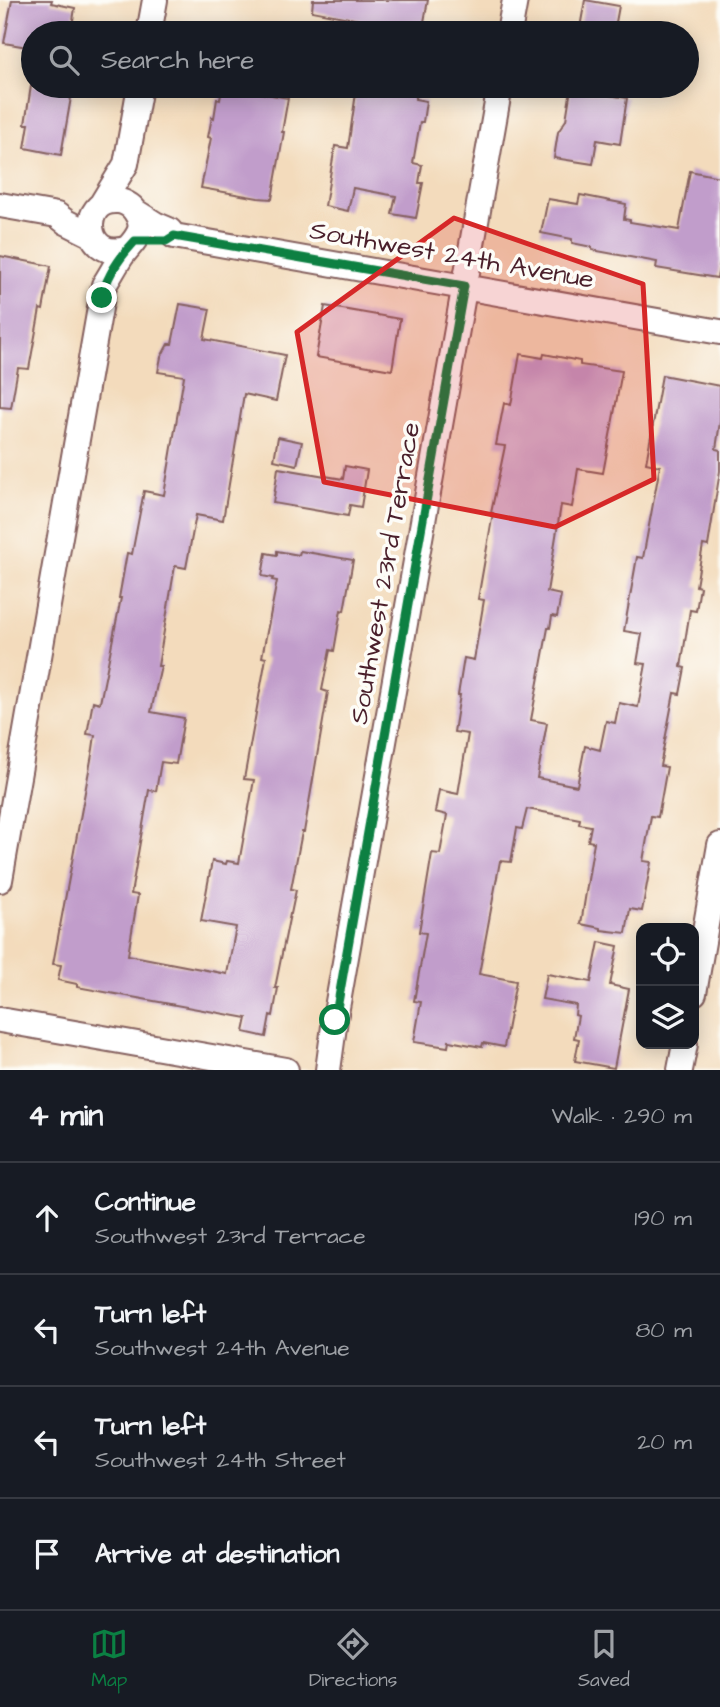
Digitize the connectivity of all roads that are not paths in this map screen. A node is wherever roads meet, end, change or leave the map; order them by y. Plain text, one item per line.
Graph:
1 (155, 0) edge
2 (515, 0) edge
3 (151, 21) edge
4 (511, 21) edge
5 (138, 98) edge
6 (498, 98) edge
7 (126, 164) junction
8 (0, 205) edge
9 (99, 207) junction
10 (133, 209) junction
11 (57, 215) junction
12 (174, 236) junction
13 (94, 239) junction
14 (132, 245) junction
15 (104, 285) junction
16 (464, 286) junction
17 (720, 332) edge
18 (720, 845) edge
19 (0, 880) edge
20 (695, 986) edge
21 (0, 1020) edge
22 (684, 1049) edge
23 (286, 1070) edge
24 (328, 1070) edge
25 (680, 1070) edge

1 - 3 street
2 - 4 street
5 - 7 street
6 - 16 street, Southwest 23rd Terrace
7 - 9 street
7 - 10 street
8 - 11 street
9 - 10 street
9 - 11 street
9 - 13 street
10 - 12 street, Southwest 24th Avenue
10 - 14 street
11 - 13 street
12 - 14 street, Southwest 24th Avenue
12 - 16 street, Southwest 24th Avenue
13 - 14 street
13 - 15 street
14 - 15 street
15 - 19 street
16 - 17 street, Southwest 24th Avenue
16 - 24 street, Southwest 23rd Terrace
18 - 20 street
21 - 23 street
22 - 25 street

